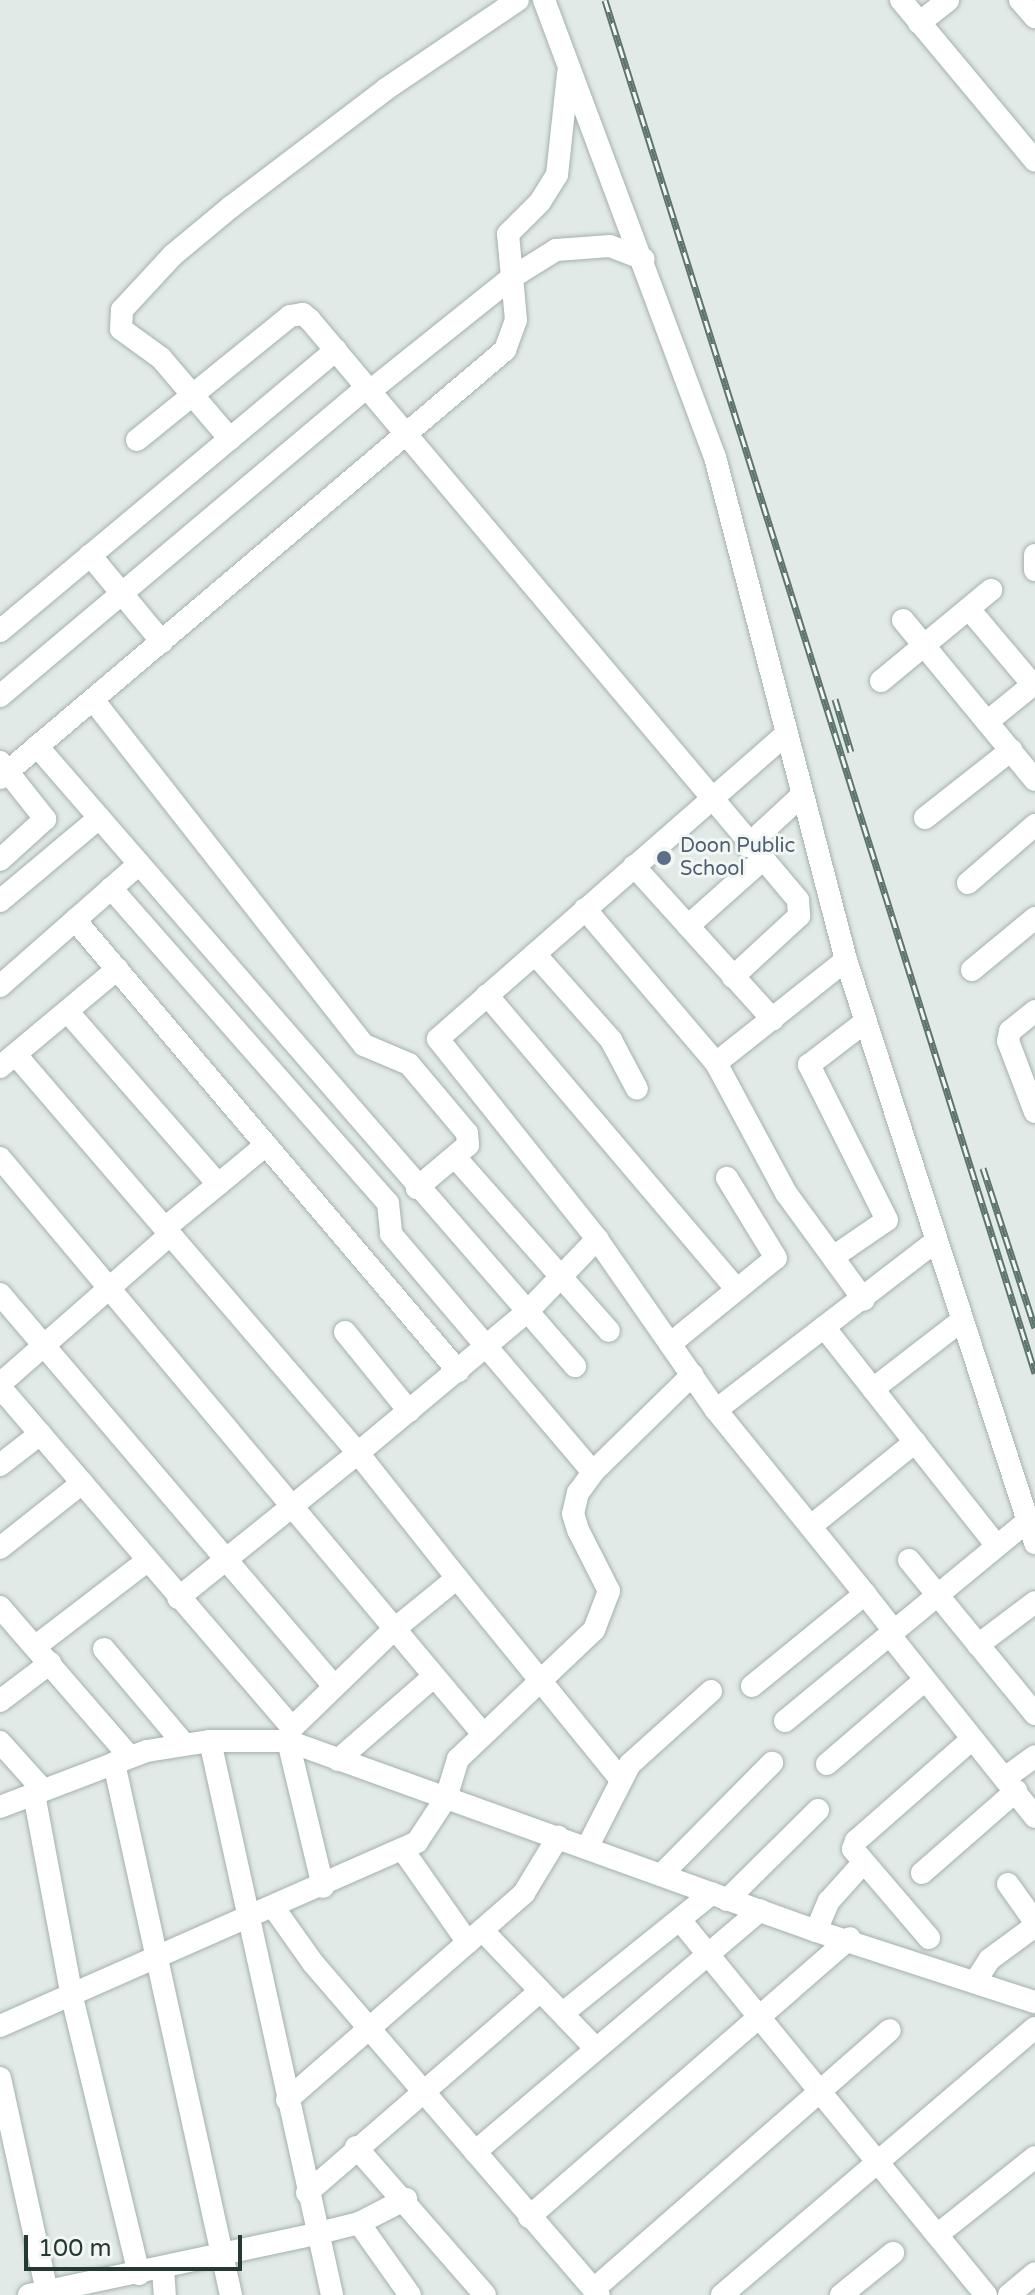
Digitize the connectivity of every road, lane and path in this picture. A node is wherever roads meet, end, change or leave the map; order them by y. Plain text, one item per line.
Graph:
1 (518, 0) edge
2 (544, 0) edge
3 (901, 0) edge
4 (948, 0) edge
5 (1020, 0) edge
6 (1035, 17) edge
7 (919, 23) junction
8 (568, 64) junction
9 (1034, 158) edge
10 (644, 259) junction
11 (511, 278) junction
12 (336, 350) junction
13 (369, 389) junction
14 (192, 395) junction
15 (405, 434) junction
16 (230, 439) junction
17 (137, 440) dead end
18 (90, 555) junction
19 (1035, 555) edge
20 (1035, 570) edge
21 (991, 590) dead end
22 (123, 596) junction
23 (969, 609) junction
24 (903, 620) dead end
25 (0, 631) edge
26 (162, 642) junction
27 (925, 646) junction
28 (881, 681) dead end
29 (1032, 691) edge
30 (0, 696) edge
31 (94, 701) junction
32 (987, 722) junction
33 (785, 735) junction
34 (37, 746) junction
35 (1011, 750) junction
36 (3, 771) edge
37 (1035, 780) edge
38 (801, 796) junction
39 (709, 800) junction
40 (99, 818) junction
41 (925, 818) dead end
42 (1035, 825) edge
43 (754, 853) junction
44 (0, 860) edge
45 (139, 864) junction
46 (634, 866) junction
47 (968, 883) dead end
48 (111, 888) junction
49 (0, 901) edge
50 (585, 909) junction
51 (1035, 918) edge
52 (75, 920) junction
53 (688, 926) junction
54 (535, 954) junction
55 (846, 960) junction
56 (117, 969) junction
57 (972, 970) dead end
58 (733, 977) junction
59 (0, 986) edge
60 (487, 995) junction
61 (67, 1011) junction
62 (1035, 1011) edge
63 (773, 1020) junction
64 (865, 1022) junction
65 (8, 1061) edge
66 (716, 1063) junction
67 (637, 1089) dead end
68 (1035, 1112) edge
69 (266, 1145) junction
70 (455, 1157) junction
71 (0, 1158) edge
72 (727, 1178) dead end
73 (218, 1184) junction
74 (417, 1188) junction
75 (920, 1200) junction
76 (887, 1220) junction
77 (168, 1231) junction
78 (597, 1239) junction
79 (934, 1243) junction
80 (833, 1257) junction
81 (560, 1281) junction
82 (109, 1288) junction
83 (736, 1289) junction
84 (0, 1294) edge
85 (864, 1300) junction
86 (528, 1311) junction
87 (961, 1321) junction
88 (824, 1327) junction
89 (609, 1331) dead end
90 (345, 1332) dead end
91 (46, 1344) junction
92 (670, 1344) junction
93 (488, 1345) junction
94 (575, 1366) dead end
95 (458, 1371) junction
96 (692, 1375) junction
97 (0, 1386) edge
98 (873, 1389) junction
99 (716, 1410) junction
100 (409, 1411) junction
101 (40, 1434) junction
102 (915, 1442) junction
103 (358, 1453) junction
104 (0, 1465) edge
105 (593, 1472) junction
106 (82, 1483) junction
107 (290, 1506) junction
108 (1028, 1521) junction
109 (811, 1526) junction
110 (1035, 1543) edge
111 (997, 1546) junction
112 (0, 1548) edge
113 (148, 1560) junction
114 (224, 1560) junction
115 (909, 1560) dead end
116 (457, 1578) junction
117 (865, 1594) junction
118 (938, 1595) junction
119 (178, 1598) junction
120 (1035, 1602) edge
121 (1, 1609) edge
122 (392, 1631) junction
123 (892, 1632) junction
124 (978, 1645) junction
125 (104, 1649) dead end
126 (43, 1654) junction
127 (432, 1678) junction
128 (924, 1681) junction
129 (542, 1683) junction
130 (334, 1686) junction
131 (752, 1686) dead end
132 (711, 1691) dead end
133 (0, 1701) edge
134 (1033, 1706) edge
135 (785, 1721) dead end
136 (290, 1734) junction
137 (483, 1734) junction
138 (971, 1740) junction
139 (210, 1741) junction
140 (0, 1742) edge
141 (184, 1744) junction
142 (1035, 1756) edge
143 (122, 1760) junction
144 (338, 1760) junction
145 (772, 1763) dead end
146 (827, 1764) dead end
147 (621, 1780) junction
148 (1011, 1784) junction
149 (38, 1792) junction
150 (446, 1798) junction
151 (0, 1807) edge
152 (818, 1810) dead end
153 (1035, 1817) edge
154 (558, 1837) junction
155 (587, 1848) junction
156 (403, 1850) junction
157 (863, 1863) junction
158 (922, 1873) dead end
159 (661, 1875) junction
160 (1008, 1884) dead end
161 (323, 1887) junction
162 (719, 1896) junction
163 (274, 1908) junction
164 (760, 1910) junction
165 (248, 1920) junction
166 (680, 1920) junction
167 (1035, 1924) edge
168 (816, 1931) junction
169 (476, 1937) junction
170 (850, 1938) junction
171 (929, 1938) dead end
172 (708, 1955) junction
173 (158, 1956) junction
174 (975, 1982) junction
175 (540, 1991) junction
176 (72, 1997) junction
177 (1035, 2002) edge
178 (563, 2013) junction
179 (759, 2018) junction
180 (0, 2026) edge
181 (1035, 2028) edge
182 (370, 2030) junction
183 (890, 2030) dead end
184 (596, 2049) junction
185 (0, 2078) edge
186 (422, 2091) junction
187 (815, 2091) junction
188 (287, 2100) junction
189 (356, 2147) junction
190 (475, 2152) junction
191 (1035, 2157) edge
192 (876, 2165) junction
193 (307, 2193) junction
194 (406, 2199) junction
195 (529, 2217) junction
196 (359, 2223) junction
197 (315, 2234) junction
198 (937, 2235) junction
199 (893, 2253) dead end
200 (222, 2254) junction
201 (163, 2269) junction
202 (1035, 2273) edge
203 (139, 2274) junction
204 (597, 2292) edge
205 (38, 2294) edge
206 (165, 2295) edge
207 (231, 2295) edge
208 (332, 2295) edge
209 (410, 2295) edge
210 (485, 2295) edge
211 (722, 2295) edge
212 (841, 2295) edge
213 (986, 2295) edge
214 (1009, 2295) edge

1 - 14 street
2 - 8 street
3 - 7 street
4 - 7 street
5 - 6 street
7 - 9 street
8 - 10 street
8 - 11 street
10 - 11 street
10 - 33 street
11 - 13 street
11 - 15 street
12 - 13 street
12 - 14 street
12 - 16 street
13 - 15 street
13 - 22 street
14 - 16 street
14 - 17 street
15 - 26 street
15 - 39 street
16 - 18 street
18 - 22 street
18 - 25 street
19 - 20 street
21 - 23 street
22 - 26 street
22 - 30 street
23 - 27 street
23 - 29 street
24 - 27 street
26 - 31 street
27 - 28 street
27 - 32 street
29 - 32 street
31 - 34 street
31 - 70 street
32 - 35 street
33 - 38 street
33 - 39 street
34 - 36 street
34 - 40 street
35 - 37 street
35 - 41 street
36 - 44 street
38 - 43 street
38 - 55 street
39 - 43 street
39 - 46 street
40 - 45 street
40 - 49 street
42 - 47 street
43 - 53 street
43 - 58 street
45 - 48 street
45 - 74 street
46 - 50 street
46 - 53 street
48 - 52 street
48 - 93 street
50 - 54 street
50 - 66 street
51 - 57 street
52 - 56 street
52 - 59 street
53 - 58 street
54 - 60 street
54 - 67 street
55 - 63 street
55 - 64 street
56 - 61 street
56 - 69 street
58 - 63 street
60 - 78 street
60 - 83 street
61 - 65 street
61 - 73 street
62 - 68 street
63 - 66 street
64 - 75 street
64 - 76 street
65 - 77 street
66 - 80 street
69 - 73 street
69 - 95 street
70 - 74 street
70 - 81 street
71 - 82 street
72 - 83 street
73 - 77 street
74 - 86 street
75 - 76 street
75 - 79 street
76 - 80 street
77 - 82 street
77 - 103 street
78 - 81 street
78 - 92 street
79 - 85 street
79 - 87 street
80 - 85 street
81 - 86 street
81 - 89 street
82 - 91 street
82 - 107 street
83 - 92 street
84 - 91 street
85 - 88 street
86 - 93 street
86 - 94 street
87 - 98 street
87 - 108 street
88 - 98 street
88 - 99 street
90 - 100 street
91 - 97 street
91 - 114 street
92 - 96 street
93 - 95 street
93 - 105 street
95 - 100 street
96 - 99 street
96 - 105 street
97 - 101 street
98 - 102 street
99 - 109 street
100 - 103 street
101 - 104 street
101 - 106 street
102 - 109 street
102 - 111 street
103 - 107 street
103 - 116 street
105 - 129 street
106 - 112 street
106 - 113 street
107 - 114 street
107 - 122 street
108 - 110 street
108 - 111 street
109 - 117 street
111 - 118 street
113 - 119 street
113 - 126 street
114 - 119 street
114 - 130 street
115 - 118 street
116 - 122 street
116 - 129 street
117 - 123 street
117 - 131 street
118 - 123 street
118 - 124 street
119 - 136 street
120 - 124 street
121 - 126 street
122 - 127 street
122 - 130 street
123 - 128 street
123 - 135 street
124 - 134 street
125 - 141 street
126 - 133 street
126 - 143 street
127 - 137 street
127 - 144 street
128 - 138 street
128 - 146 street
129 - 137 street
129 - 147 street
130 - 136 street
132 - 147 street
136 - 139 street
136 - 144 street
136 - 161 street
137 - 150 street
138 - 148 street
138 - 157 street
139 - 141 street
139 - 165 street
140 - 149 street
141 - 143 street
142 - 148 street
143 - 149 street
143 - 173 street
144 - 150 street
145 - 159 street
147 - 155 street
148 - 153 street
148 - 158 street
149 - 151 street
149 - 176 street
150 - 154 street
150 - 156 street
152 - 162 street
154 - 155 street
154 - 169 street
155 - 159 street
156 - 161 street
156 - 169 street
157 - 168 street
157 - 171 street
159 - 162 street
160 - 167 street
161 - 163 street
162 - 164 street
162 - 166 street
163 - 165 street
163 - 182 street
164 - 168 street
164 - 172 street
165 - 173 street
165 - 188 street
166 - 172 street
166 - 178 street
167 - 174 street
168 - 170 street
169 - 175 street
169 - 182 street
170 - 174 street
170 - 179 street
172 - 179 street
172 - 184 street
173 - 176 street
173 - 200 street
174 - 177 street
175 - 178 street
175 - 186 street
176 - 180 street
176 - 203 street
178 - 184 street
179 - 187 street
179 - 195 street
181 - 192 street
182 - 186 street
182 - 188 street
183 - 187 street
184 - 190 street
185 - 205 street
186 - 189 street
186 - 190 street
187 - 192 street
187 - 204 street
188 - 193 street
189 - 193 street
189 - 194 street
190 - 195 street
191 - 198 street
192 - 198 street
192 - 211 street
193 - 197 street
194 - 196 street
194 - 210 street
195 - 204 street
196 - 197 street
196 - 209 street
197 - 200 street
197 - 208 street
198 - 213 street
199 - 212 street
200 - 201 street
200 - 207 street
201 - 203 street
201 - 206 street
202 - 214 street
203 - 205 street

